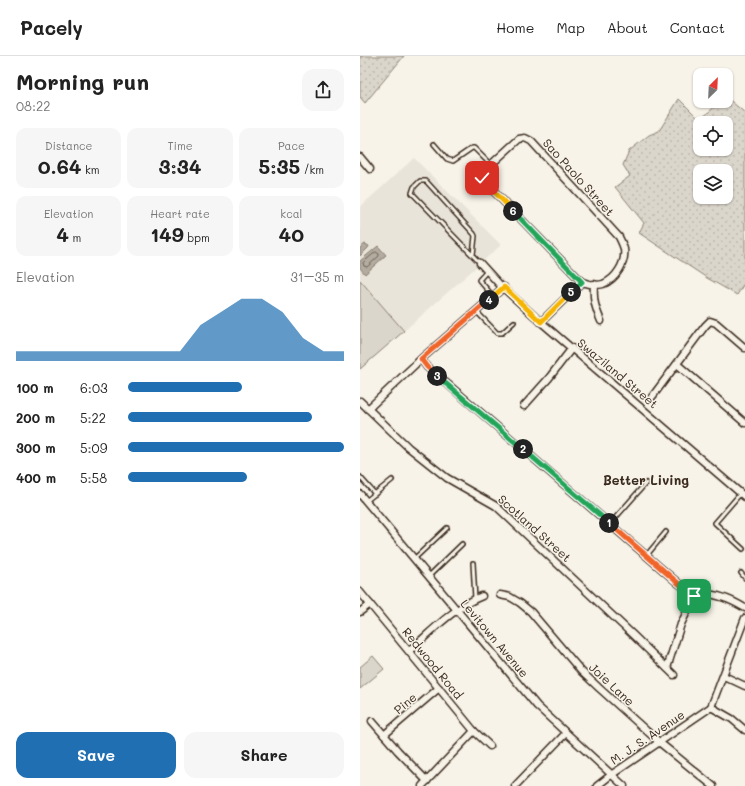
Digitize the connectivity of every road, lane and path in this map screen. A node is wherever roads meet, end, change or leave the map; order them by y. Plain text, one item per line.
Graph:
1 (434, 144) dead end
2 (360, 158) edge
3 (491, 165) junction
4 (370, 169) dead end
5 (473, 256) junction
6 (480, 263) joint
7 (487, 271) junction
8 (582, 282) junction
9 (594, 284) junction
10 (504, 287) junction
11 (493, 296) junction
12 (476, 311) junction
13 (601, 321) dead end
14 (514, 322) dead end
15 (541, 322) junction
16 (572, 348) junction
17 (745, 348) edge
18 (421, 359) junction
19 (677, 364) junction
20 (652, 397) dead end
21 (360, 401) edge
22 (524, 406) dead end
23 (368, 409) junction
24 (745, 423) edge
25 (360, 477) edge
26 (392, 480) dead end
27 (646, 483) dead end
28 (360, 494) edge
29 (375, 494) junction
30 (743, 494) edge
31 (366, 501) junction
32 (610, 524) junction
33 (447, 528) dead end
34 (666, 532) dead end
35 (462, 544) dead end
36 (743, 549) dead end
37 (646, 556) junction
38 (414, 559) junction
39 (473, 563) dead end
40 (741, 573) dead end
41 (429, 577) junction
42 (745, 578) edge
43 (360, 592) edge
44 (500, 595) dead end
45 (482, 596) dead end
46 (694, 596) junction
47 (475, 599) junction
48 (370, 604) junction
49 (745, 608) edge
50 (457, 610) junction
51 (360, 612) edge
52 (744, 621) edge
53 (409, 651) junction
54 (666, 668) junction
55 (674, 675) dead end
56 (724, 676) junction
57 (745, 686) edge
58 (439, 688) junction
59 (711, 707) junction
60 (372, 721) dead end
61 (745, 730) edge
62 (474, 731) junction
63 (566, 732) junction
64 (384, 735) junction
65 (659, 742) junction
66 (490, 746) dead end
67 (611, 775) junction
68 (424, 784) edge
69 (515, 786) edge
70 (597, 786) edge
71 (624, 786) edge
72 (712, 786) edge

1 - 3 lane
2 - 4 street
3 - 8 street, Sao Paolo Street
3 - 9 street, Sao Paolo Street
5 - 5 lane
5 - 6 lane
6 - 7 street, Swaziland Street
7 - 10 street, Swaziland Street
7 - 11 lane
8 - 9 street, Sao Paolo Street
8 - 15 street
9 - 13 street
10 - 11 street
10 - 15 street, Swaziland Street
11 - 12 street
12 - 14 lane
12 - 18 street
15 - 16 street, Swaziland Street
16 - 22 street
16 - 30 street, Swaziland Street
17 - 19 street
18 - 23 street
18 - 32 street
19 - 20 street
19 - 24 street
21 - 23 street, Scotland Street
23 - 54 street, Scotland Street
25 - 29 lane
26 - 29 lane
27 - 32 lane
28 - 31 street, Levitown Avenue
29 - 31 lane
30 - 36 lane
31 - 38 street, Levitown Avenue
32 - 37 street
33 - 38 lane
34 - 37 lane
35 - 41 lane
37 - 46 street
38 - 41 street, Levitown Avenue
39 - 47 lane
40 - 42 lane
41 - 50 street, Levitown Avenue
43 - 48 street, Redwood Road
44 - 65 street, Joie Lane
45 - 47 street
46 - 49 street
46 - 54 street
47 - 50 street
48 - 51 street
48 - 53 street, Redwood Road
50 - 53 street
50 - 63 street, Levitown Avenue
52 - 56 street
53 - 58 street, Redwood Road
54 - 55 street, Scotland Street
56 - 57 street
56 - 59 street
58 - 62 street, Redwood Road
58 - 64 street, Pine
59 - 61 street
59 - 65 street, M. J. S. Avenue
60 - 64 street
62 - 66 street, Redwood Road
62 - 68 street
63 - 67 street, Levitown Avenue
63 - 69 street
64 - 68 street
65 - 67 street, M. J. S. Avenue
65 - 72 street, Joie Lane
67 - 70 street, M. J. S. Avenue
67 - 71 street, Levitown Avenue

